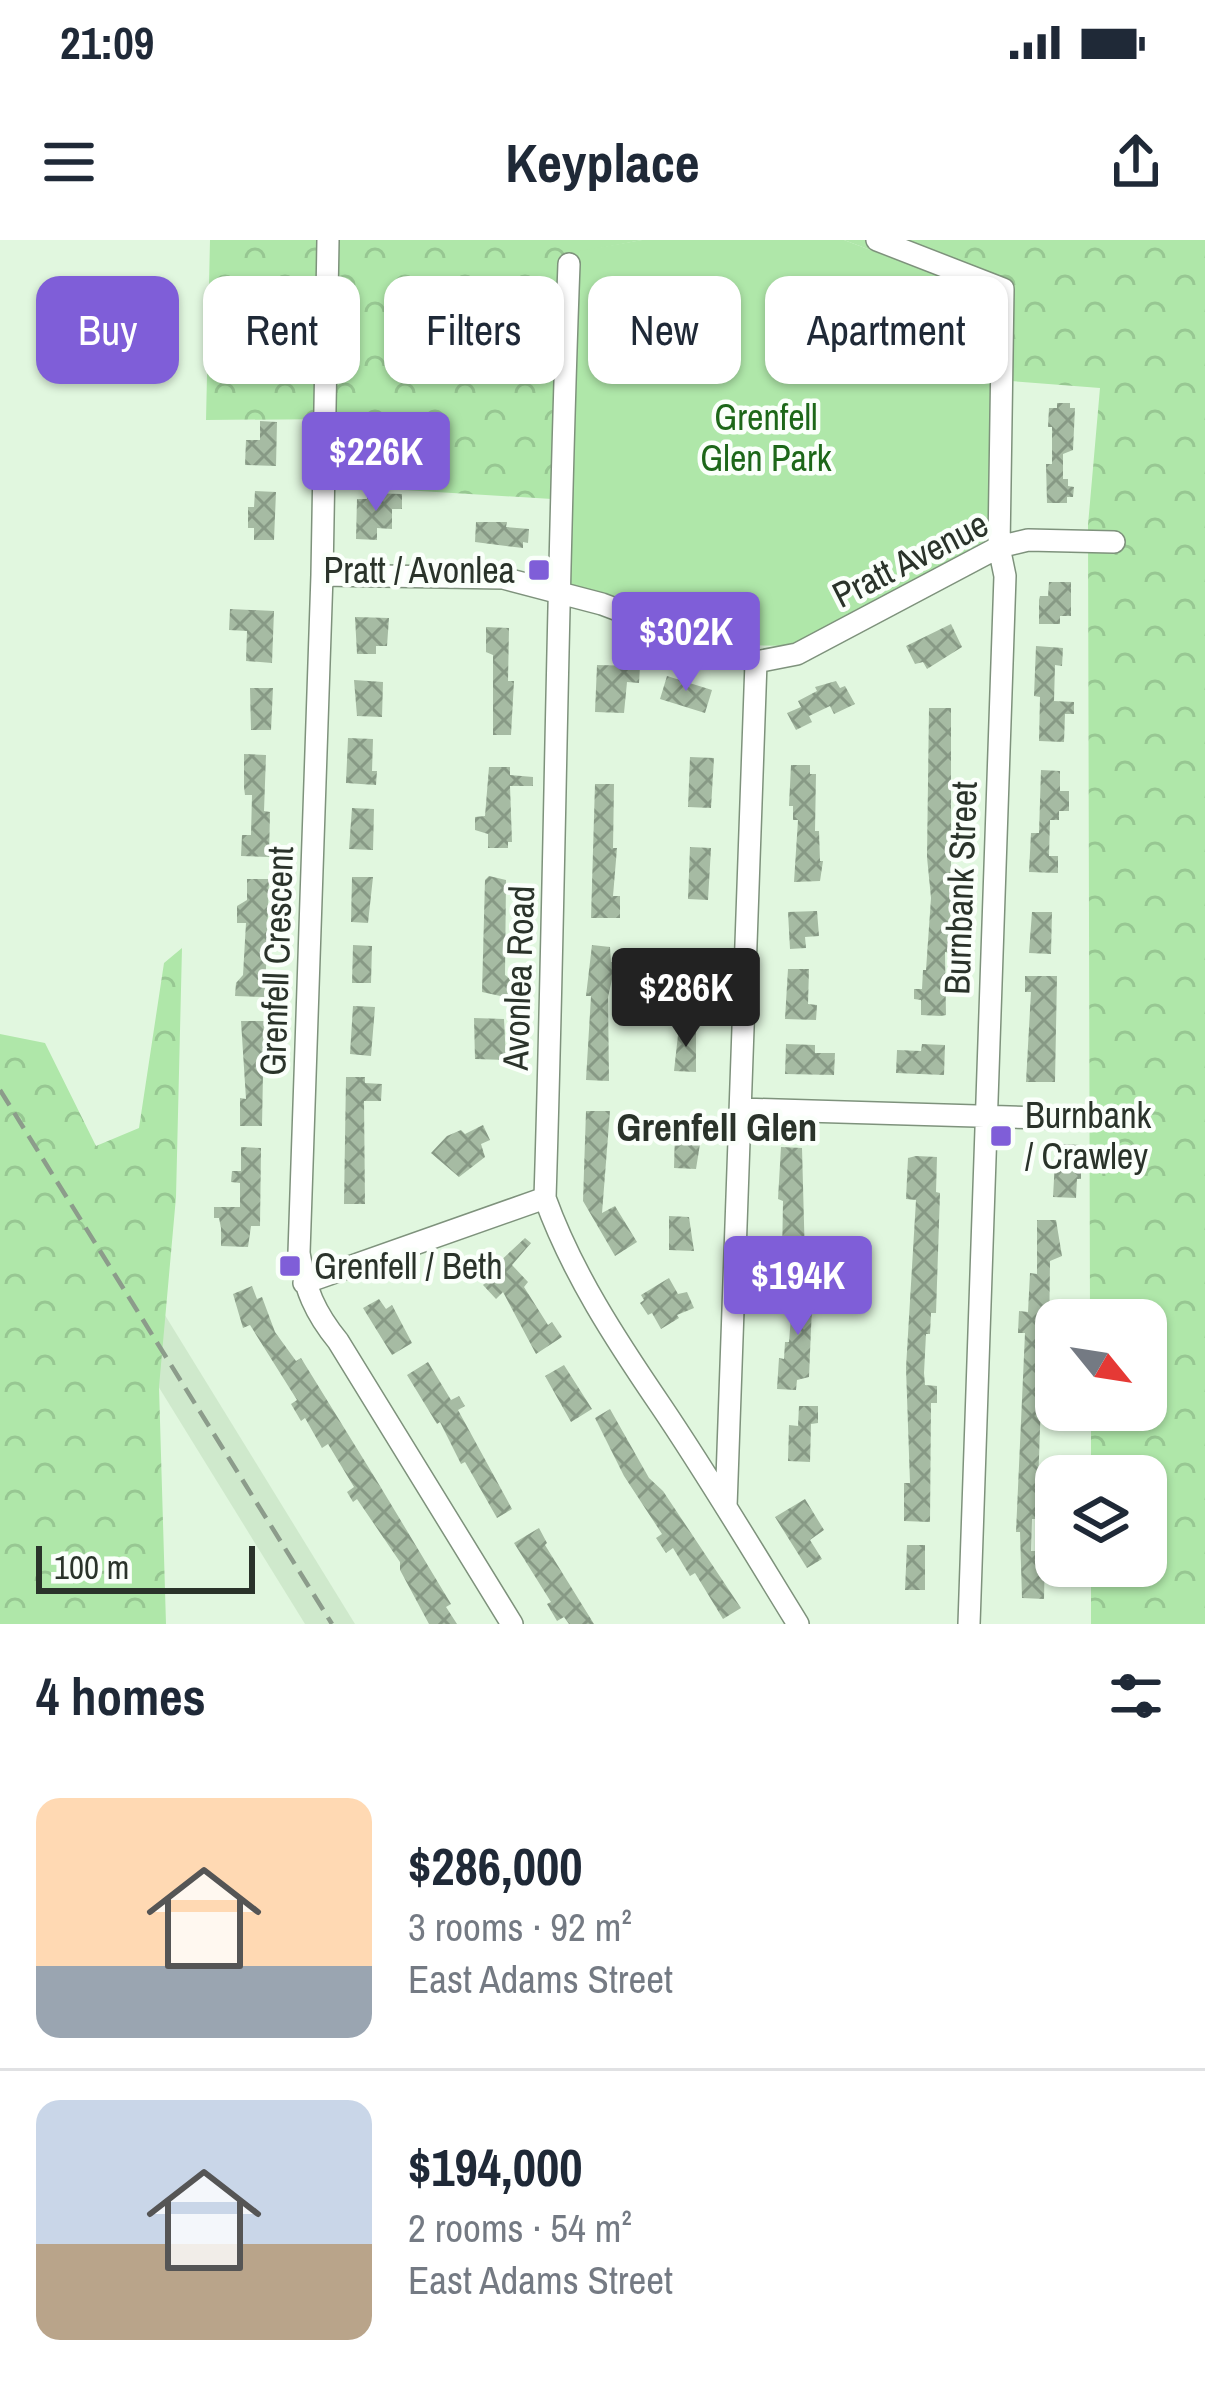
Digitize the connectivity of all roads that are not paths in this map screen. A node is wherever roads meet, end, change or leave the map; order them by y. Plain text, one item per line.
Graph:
1 (328, 240) edge
2 (877, 240) edge
3 (569, 264) dead end
4 (1114, 542) dead end
5 (999, 547) junction
6 (322, 575) junction
7 (559, 591) junction
8 (756, 662) junction
9 (741, 1109) junction
10 (984, 1113) junction
11 (1079, 1118) dead end
12 (544, 1198) junction
13 (304, 1283) junction
14 (726, 1507) junction
15 (512, 1624) edge
16 (798, 1624) edge
17 (969, 1624) edge

1 - 6 street, Grenfell Crescent
2 - 5 street, Burnbank Street
3 - 7 street, Avonlea Road
4 - 5 street, Pratt Avenue
5 - 8 street, Pratt Avenue
5 - 10 street, Burnbank Street
6 - 7 street
6 - 13 street, Grenfell Crescent
7 - 8 street
7 - 12 street, Avonlea Road
8 - 9 street
9 - 10 street
9 - 14 street
10 - 11 street
10 - 17 street, Burnbank Street
12 - 13 street
12 - 14 street, Avonlea Road
13 - 15 street, Grenfell Crescent
14 - 16 street, Avonlea Road

